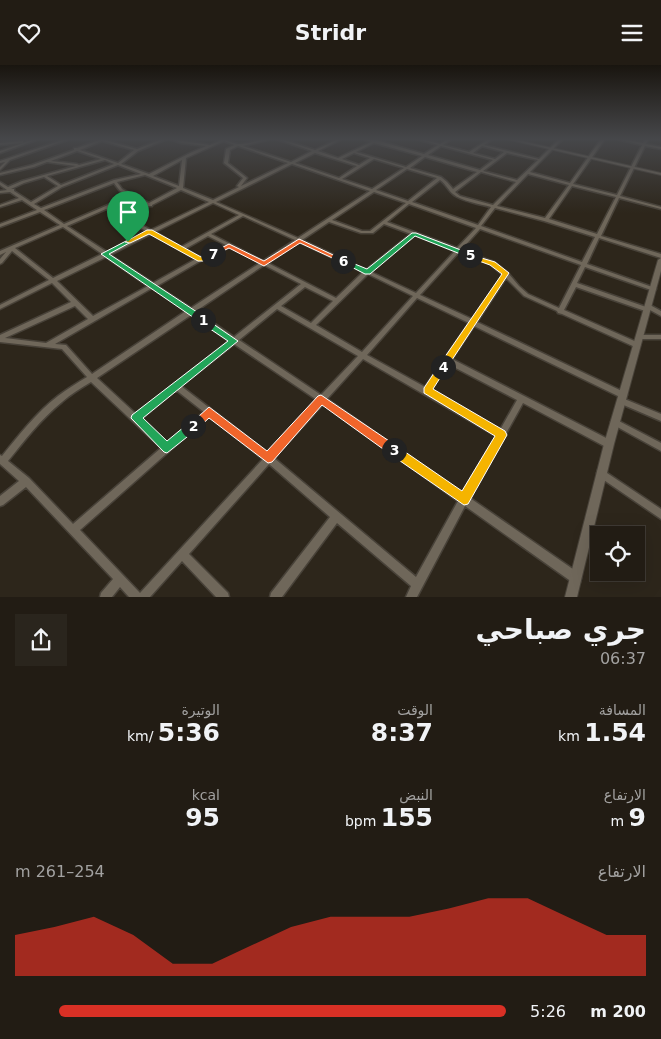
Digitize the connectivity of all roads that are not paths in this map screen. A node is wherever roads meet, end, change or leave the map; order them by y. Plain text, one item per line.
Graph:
1 (37, 164) edge
2 (69, 164) edge
3 (83, 164) edge
4 (118, 164) edge
5 (122, 164) edge
6 (171, 164) edge
7 (183, 164) edge
8 (227, 164) edge
9 (287, 164) edge
10 (296, 164) edge
11 (353, 164) edge
12 (364, 164) edge
13 (393, 164) edge
14 (413, 164) edge
15 (455, 164) edge
16 (490, 164) edge
17 (536, 164) edge
18 (586, 164) edge
19 (615, 164) edge
20 (635, 164) edge
21 (78, 165) junction
22 (360, 166) junction
23 (407, 168) junction
24 (633, 168) junction
25 (480, 171) junction
26 (12, 172) junction
27 (528, 173) junction
28 (0, 174) edge
29 (149, 174) junction
30 (661, 174) edge
31 (244, 175) junction
32 (44, 176) junction
33 (262, 176) junction
34 (440, 178) junction
35 (339, 179) junction
36 (116, 181) junction
37 (23, 182) junction
38 (519, 182) junction
39 (0, 183) edge
40 (571, 184) junction
41 (61, 185) junction
42 (181, 187) junction
43 (237, 188) junction
44 (11, 189) junction
45 (373, 191) junction
46 (0, 192) edge
47 (452, 193) junction
48 (131, 196) junction
49 (619, 197) junction
50 (22, 198) junction
51 (211, 201) junction
52 (408, 202) junction
53 (31, 204) junction
54 (150, 205) junction
55 (0, 206) edge
56 (106, 207) junction
57 (493, 207) junction
58 (661, 208) edge
59 (40, 210) junction
60 (242, 215) junction
61 (124, 217) junction
62 (329, 220) junction
63 (546, 220) junction
64 (384, 222) junction
65 (62, 225) junction
66 (0, 226) edge
67 (478, 228) junction
68 (149, 231) junction
69 (208, 234) junction
70 (414, 234) junction
71 (598, 237) junction
72 (299, 241) junction
73 (229, 246) junction
74 (12, 248) junction
75 (181, 249) junction
76 (457, 251) junction
77 (0, 253) edge
78 (104, 254) junction
79 (661, 258) edge
80 (200, 259) junction
81 (0, 262) edge
82 (264, 264) junction
83 (584, 265) junction
84 (368, 272) junction
85 (506, 273) junction
86 (52, 280) junction
87 (305, 284) junction
88 (574, 284) junction
89 (154, 287) junction
90 (653, 289) junction
91 (416, 295) junction
92 (338, 301) junction
93 (75, 303) junction
94 (277, 306) junction
95 (0, 307) edge
96 (647, 308) junction
97 (192, 312) junction
98 (560, 312) junction
99 (661, 314) edge
100 (93, 320) junction
101 (473, 323) junction
102 (311, 325) junction
103 (661, 337) edge
104 (0, 339) edge
105 (234, 341) junction
106 (638, 341) junction
107 (47, 345) junction
108 (362, 354) junction
109 (447, 360) junction
110 (92, 378) junction
111 (176, 386) junction
112 (427, 390) junction
113 (622, 398) junction
114 (321, 399) junction
115 (522, 399) junction
116 (209, 412) junction
117 (136, 418) junction
118 (661, 418) edge
119 (615, 422) junction
120 (501, 435) junction
121 (609, 444) junction
122 (661, 447) edge
123 (167, 448) junction
124 (268, 458) junction
125 (2, 460) edge
126 (602, 473) junction
127 (26, 481) junction
128 (464, 499) junction
129 (0, 501) edge
130 (661, 513) edge
131 (336, 517) junction
132 (74, 529) junction
133 (182, 554) junction
134 (576, 578) junction
135 (120, 579) junction
136 (418, 585) junction
137 (105, 597) edge
138 (137, 597) edge
139 (143, 597) edge
140 (224, 597) edge
141 (275, 597) edge
142 (411, 597) edge
143 (571, 597) edge

1 - 26 street
2 - 21 street
3 - 21 street
4 - 41 street
5 - 29 street
6 - 29 street
7 - 42 street
8 - 31 street
9 - 33 street
10 - 35 street
11 - 22 street
12 - 22 street
13 - 23 street
14 - 23 street
15 - 25 street
16 - 25 street
17 - 27 street
18 - 40 street
19 - 24 street
20 - 24 street
21 - 32 street
22 - 35 street
23 - 34 street
23 - 45 street
24 - 30 street
24 - 49 street
25 - 38 street
25 - 47 street
26 - 28 street
26 - 37 street
27 - 38 street
27 - 40 street
29 - 36 street
29 - 42 street
31 - 33 street
31 - 43 street
32 - 37 street
32 - 41 street
33 - 43 street
34 - 47 street
34 - 52 street
35 - 45 street
36 - 48 street
36 - 59 street
37 - 44 street
38 - 57 street
39 - 44 street
40 - 49 street
40 - 63 street
41 - 53 street
42 - 51 street
42 - 54 street
43 - 51 street
44 - 46 street
44 - 50 street
45 - 52 street
45 - 62 street
47 - 57 street
48 - 54 street
48 - 56 street
49 - 58 street
49 - 71 street
50 - 53 street
50 - 55 street
51 - 60 street
51 - 68 street
52 - 64 street
52 - 67 street
53 - 59 street
54 - 61 street
56 - 61 street
56 - 65 street
57 - 63 street
57 - 67 street
59 - 65 street
59 - 66 street
60 - 69 street
60 - 72 street
61 - 68 street
62 - 64 street
62 - 72 street
63 - 71 street
64 - 70 street
65 - 74 street
65 - 78 street
67 - 76 street
67 - 83 street
68 - 75 street
68 - 78 street
69 - 73 street
69 - 75 street
70 - 76 street
70 - 84 street
71 - 79 street
71 - 83 street
72 - 82 street
72 - 84 street
73 - 80 street
73 - 82 street
74 - 77 street
74 - 81 street
74 - 86 street
75 - 80 street
76 - 85 street
76 - 91 street
78 - 86 street
78 - 89 street
79 - 90 street
80 - 89 street
82 - 87 street
82 - 97 street
83 - 88 street
83 - 90 street
84 - 91 street
84 - 92 street
85 - 98 street
85 - 101 street
86 - 93 street
86 - 95 street
87 - 92 street
87 - 94 street
88 - 96 street
88 - 98 street
89 - 97 street
89 - 100 street
90 - 96 street
91 - 101 street
91 - 108 street
92 - 102 street
93 - 100 street
93 - 104 street
94 - 102 street
94 - 105 street
96 - 99 street
96 - 106 street
97 - 105 street
97 - 110 street
98 - 106 street
100 - 107 street
101 - 109 street
101 - 113 street
102 - 108 street
103 - 106 street
104 - 107 street
105 - 111 street
105 - 114 street
106 - 113 street
107 - 110 street
108 - 112 street
108 - 114 street
109 - 112 street
109 - 115 street
110 - 117 street
110 - 125 street
111 - 116 street
111 - 117 street
112 - 120 street
113 - 118 street
113 - 119 street
114 - 124 street
114 - 128 street
115 - 120 street
115 - 121 street
116 - 123 street
116 - 124 street
117 - 123 street
119 - 121 street
119 - 122 street
120 - 128 street
121 - 126 street
123 - 132 street
124 - 131 street
124 - 133 street
125 - 127 street
126 - 130 street
126 - 134 street
127 - 129 street
127 - 132 street
128 - 134 street
128 - 136 street
131 - 136 street
131 - 141 street
132 - 135 street
133 - 139 street
133 - 140 street
134 - 143 street
135 - 137 street
135 - 138 street
136 - 142 street

